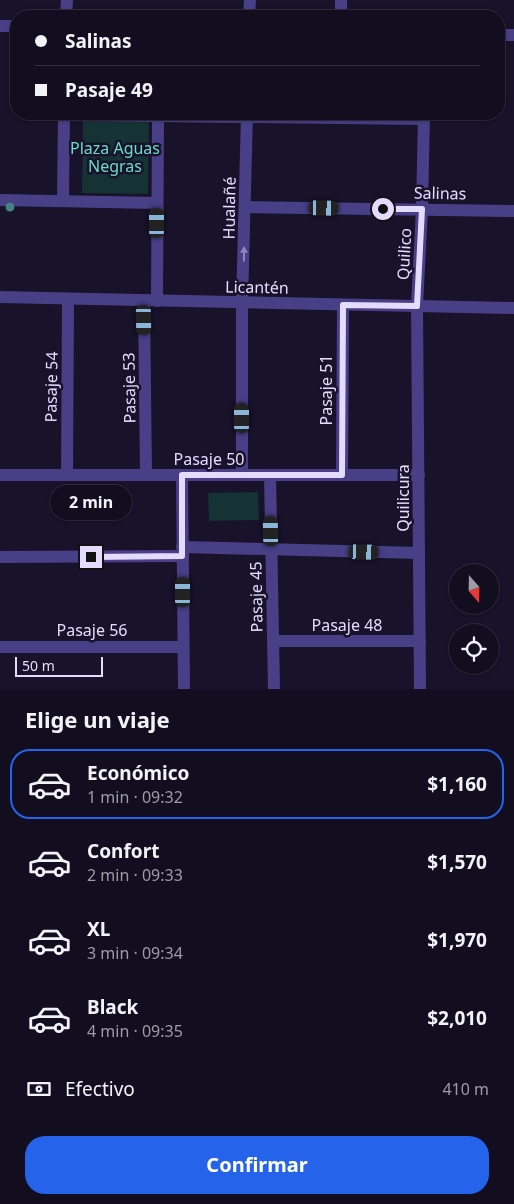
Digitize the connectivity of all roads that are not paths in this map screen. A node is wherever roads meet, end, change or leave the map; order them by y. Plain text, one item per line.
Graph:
1 (64, 120) edge
2 (158, 120) edge
3 (247, 120) edge
4 (424, 120) edge
5 (0, 200) edge
6 (63, 201) junction
7 (157, 203) junction
8 (245, 206) junction
9 (422, 209) junction
10 (514, 211) edge
11 (0, 297) edge
12 (68, 299) junction
13 (144, 301) junction
14 (157, 301) junction
15 (242, 303) junction
16 (343, 305) junction
17 (417, 306) junction
18 (514, 308) edge
19 (0, 475) edge
20 (67, 475) junction
21 (146, 475) junction
22 (182, 475) junction
23 (242, 475) junction
24 (270, 475) junction
25 (342, 475) junction
26 (419, 475) junction
27 (272, 549) junction
28 (182, 552) junction
29 (419, 553) junction
30 (0, 557) edge
31 (273, 641) junction
32 (420, 641) junction
33 (0, 647) edge
34 (184, 647) junction
35 (184, 689) edge
36 (274, 689) edge
37 (420, 689) edge

1 - 6 street
2 - 7 street
3 - 8 street, Hualañé
4 - 9 street, Quilico
5 - 6 street
6 - 7 street
7 - 14 street
8 - 9 street, Salinas
15 -> 8 street, Hualañé
9 - 10 street, Salinas
9 - 17 street, Quilico
11 - 12 street, Licantén
12 - 13 street, Licantén
12 - 20 street, Pasaje 54
13 - 14 street, Licantén
13 - 21 street, Pasaje 53
14 - 15 street, Licantén
15 - 16 street, Licantén
15 - 23 street, Hualañé
16 - 17 street, Licantén
16 - 25 street, Pasaje 51
17 - 18 street, Licantén
17 - 26 street, Quilicura
19 - 20 street, Pasaje 50
20 - 21 street, Pasaje 50
21 - 22 street, Pasaje 50
22 - 23 street, Pasaje 50
22 - 28 street
23 - 24 street, Pasaje 50
24 - 25 street, Pasaje 50
24 - 27 street, Pasaje 45
25 - 26 street, Pasaje 50
26 - 29 street, Quilicura
27 - 28 street
27 - 29 street
27 - 31 street, Pasaje 45
28 - 30 street
28 - 34 street
29 - 32 street, Quilicura
31 - 32 street, Pasaje 48
31 - 36 street, Pasaje 45
32 - 37 street, Quilicura
33 - 34 street, Pasaje 56
34 - 35 street

